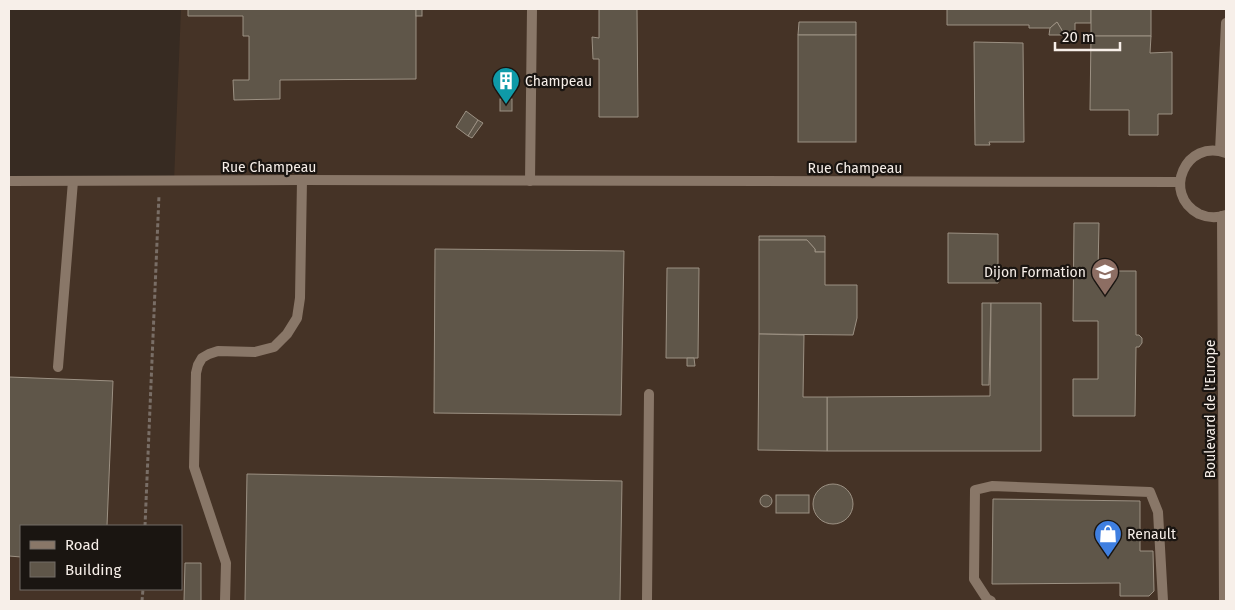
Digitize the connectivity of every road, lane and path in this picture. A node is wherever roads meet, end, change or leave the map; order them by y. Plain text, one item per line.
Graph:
1 (532, 9) edge
2 (1226, 24) edge
3 (1223, 152) edge
4 (302, 180) junction
5 (9, 181) edge
6 (73, 181) junction
7 (160, 181) junction
8 (530, 181) junction
9 (1180, 182) junction
10 (1224, 216) edge
11 (58, 367) dead end
12 (649, 394) dead end
13 (145, 525) edge
14 (225, 601) edge
15 (647, 601) edge
16 (991, 601) edge
17 (1163, 601) edge
18 (1224, 601) edge

1 - 8 street
2 - 3 street
3 - 9 street
4 - 7 street, Rue Champeau
4 - 8 street, Rue Champeau
4 - 14 street
5 - 6 street, Rue Champeau
6 - 7 street, Rue Champeau
6 - 11 street
7 - 13 path
8 - 9 street, Rue Champeau
9 - 10 street
10 - 18 street, Boulevard de l'Europe
12 - 15 street
16 - 17 street

